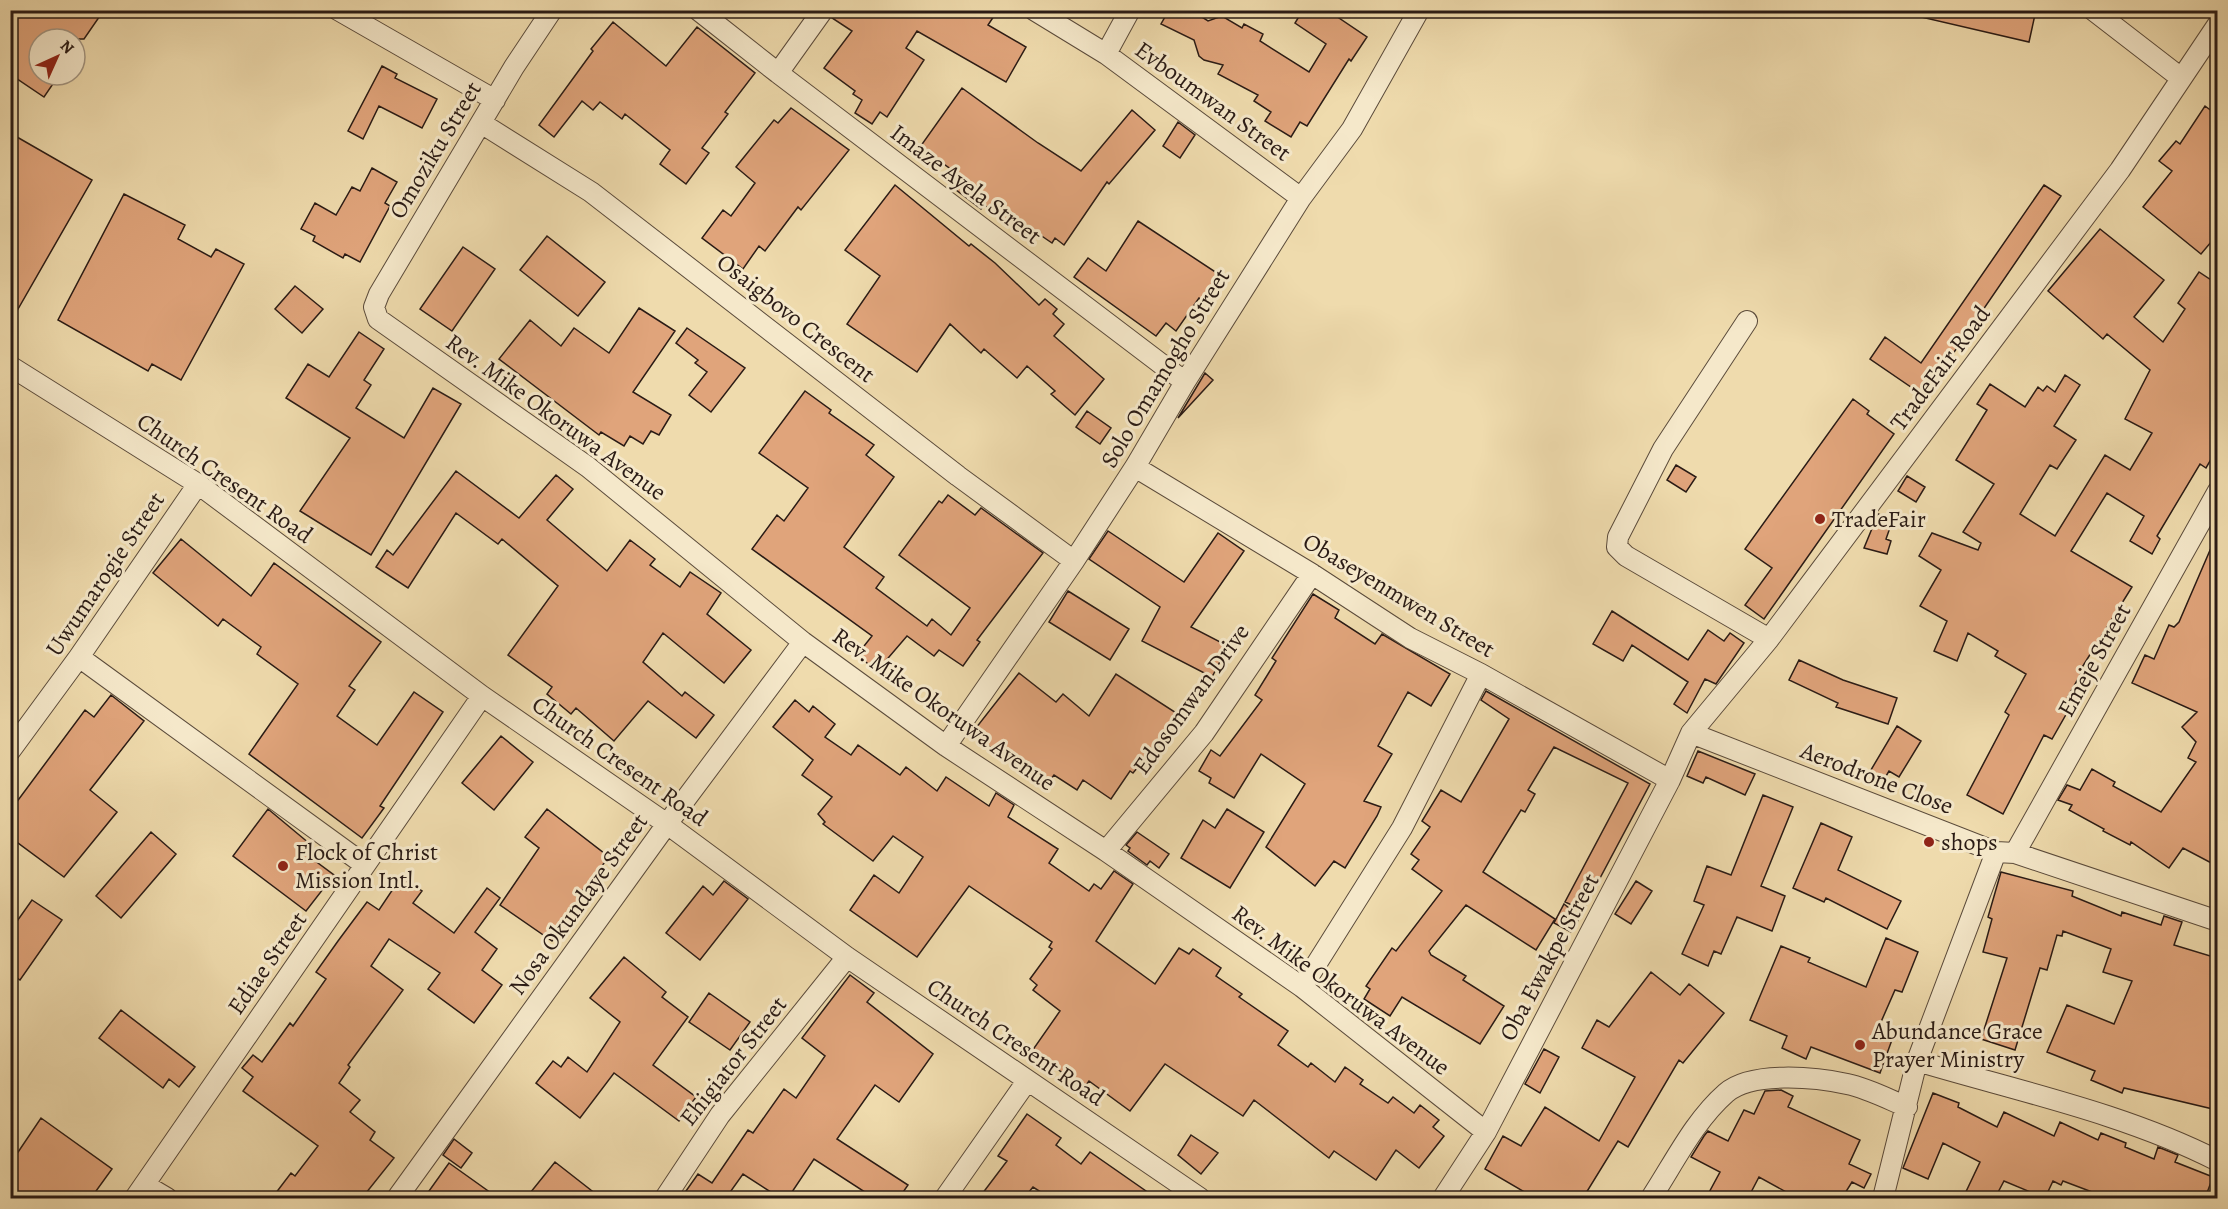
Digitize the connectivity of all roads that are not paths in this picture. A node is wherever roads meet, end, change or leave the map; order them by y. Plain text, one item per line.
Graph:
1 (338, 10) edge
2 (552, 10) edge
3 (698, 10) edge
4 (823, 10) edge
5 (1034, 10) edge
6 (1130, 10) edge
7 (1419, 10) edge
8 (2093, 10) edge
9 (2217, 24) edge
10 (1106, 54) junction
11 (778, 73) junction
12 (2181, 78) junction
13 (495, 100) junction
14 (481, 123) junction
15 (1300, 198) junction
16 (378, 320) joint
17 (1748, 321) dead end
18 (10, 366) edge
19 (1185, 382) junction
20 (1136, 467) junction
21 (198, 484) junction
22 (2217, 491) edge
23 (1074, 561) junction
24 (1312, 574) junction
25 (1769, 639) junction
26 (803, 642) junction
27 (80, 657) junction
28 (1481, 674) junction
29 (482, 696) junction
30 (1691, 733) junction
31 (946, 746) junction
32 (10, 751) edge
33 (1670, 780) junction
34 (667, 824) junction
35 (1106, 851) junction
36 (2005, 852) junction
37 (365, 865) junction
38 (2217, 921) edge
39 (847, 957) junction
40 (1302, 987) junction
41 (1917, 1061) junction
42 (1028, 1081) junction
43 (1907, 1107) junction
44 (1486, 1132) junction
45 (2217, 1161) edge
46 (140, 1192) edge
47 (1195, 1197) edge
48 (167, 1198) edge
49 (397, 1198) edge
50 (665, 1198) edge
51 (945, 1198) edge
52 (1443, 1198) edge
53 (1651, 1198) edge
54 (1883, 1198) edge

1 - 13 street
2 - 13 street, Omoziku Street
3 - 11 street, Imaze Ayela Street
4 - 11 street
5 - 10 street, Evboumwan Street
6 - 10 street
7 - 15 street, Solo Omamogho Street
8 - 12 street
9 - 12 street, TradeFair Road
10 - 15 street, Evboumwan Street
11 - 19 street, Imaze Ayela Street
12 - 25 street, TradeFair Road
13 - 14 street, Omoziku Street
14 - 16 street, Omoziku Street
14 - 23 street, Osaigbovo Crescent
15 - 19 street, Solo Omamogho Street
16 - 26 street, Rev. Mike Okoruwa Avenue
17 - 25 street
18 - 21 street, Church Cresent Road
19 - 20 street, Solo Omamogho Street
20 - 23 street, Solo Omamogho Street
20 - 24 street, Obaseyenmwen Street
21 - 27 street, Uwumarogie Street
21 - 29 street, Church Cresent Road
22 - 36 street, Emeje Street
23 - 31 street, Solo Omamogho Street
24 - 28 street, Obaseyenmwen Street
24 - 35 street, Edosomwan Drive
25 - 30 street, TradeFair Road
26 - 31 street, Rev. Mike Okoruwa Avenue
26 - 34 street, Nosa Okundaye Street
27 - 32 street, Uwumarogie Street
27 - 37 street
28 - 33 street, Obaseyenmwen Street
28 - 40 street
29 - 34 street, Church Cresent Road
29 - 37 street, Ediae Street
30 - 33 street, Oba Ewakpe Street
30 - 36 street, Aerodrone Close
31 - 35 street, Rev. Mike Okoruwa Avenue
33 - 44 street, Oba Ewakpe Street
34 - 39 street, Church Cresent Road
34 - 49 street, Nosa Okundaye Street
35 - 40 street, Rev. Mike Okoruwa Avenue
36 - 38 street, Aerodrone Close
36 - 41 street, Emeje Street
37 - 46 street, Ediae Street
39 - 42 street, Church Cresent Road
39 - 50 street, Ehigiator Street
40 - 44 street, Rev. Mike Okoruwa Avenue
41 - 43 street, Emeje Street
41 - 45 street
42 - 47 street, Church Cresent Road
42 - 51 street
43 - 53 street
43 - 54 street, Emeje Street
44 - 52 street, Oba Ewakpe Street
46 - 48 street

